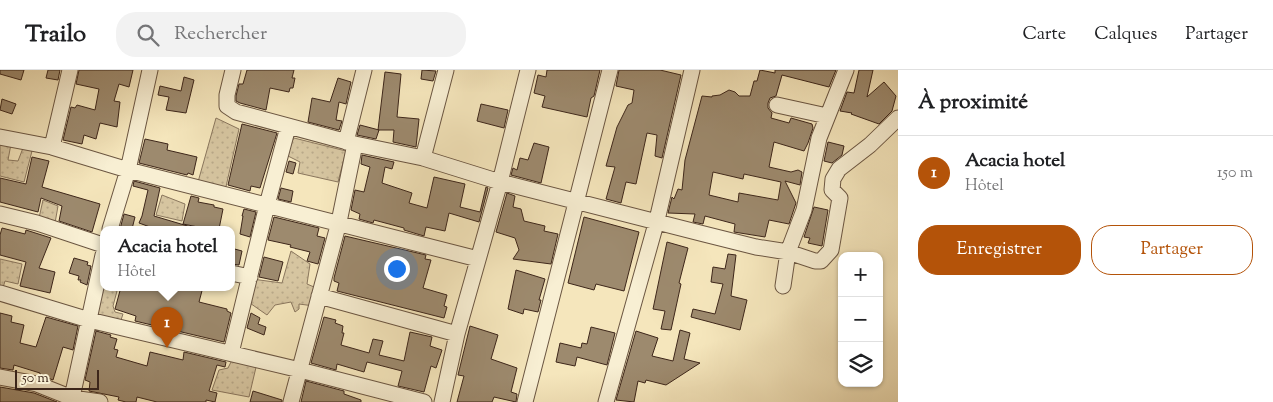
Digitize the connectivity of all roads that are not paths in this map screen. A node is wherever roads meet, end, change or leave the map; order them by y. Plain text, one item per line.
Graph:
1 (70, 70) edge
2 (150, 70) edge
3 (234, 70) edge
4 (364, 70) edge
5 (446, 70) edge
6 (528, 70) edge
7 (610, 70) edge
8 (692, 70) edge
9 (846, 70) edge
10 (777, 105) dead end
11 (827, 116) junction
12 (898, 118) edge
13 (288, 127) junction
14 (0, 136) edge
15 (351, 143) junction
16 (52, 147) junction
17 (423, 158) junction
18 (128, 170) junction
19 (500, 182) junction
20 (578, 201) junction
21 (267, 205) junction
22 (0, 214) edge
23 (657, 220) junction
24 (339, 222) junction
25 (111, 226) edge
26 (100, 244) edge
27 (788, 252) junction
28 (478, 259) junction
29 (100, 269) edge
30 (235, 274) edge
31 (250, 277) junction
32 (784, 286) dead end
33 (0, 293) edge
34 (319, 296) junction
35 (89, 320) junction
36 (457, 334) junction
37 (231, 353) junction
38 (300, 370) junction
39 (0, 377) edge
40 (72, 400) edge
41 (100, 402) edge
42 (292, 402) edge
43 (424, 402) edge
44 (442, 402) edge
45 (525, 402) edge
46 (606, 402) edge

1 - 16 street
2 - 18 street
3 - 13 street
4 - 15 street
5 - 17 street
6 - 19 street
7 - 20 street
8 - 23 street
9 - 11 street
10 - 11 street
11 - 27 street
12 - 27 street
13 - 15 street
13 - 21 street
14 - 16 street
15 - 17 street
15 - 24 street
16 - 18 street
17 - 19 street
18 - 21 street
18 - 25 street
19 - 20 street
19 - 28 street
20 - 23 street
20 - 45 street
21 - 24 street
21 - 31 street
22 - 26 street
23 - 27 street
23 - 46 street
24 - 28 street
24 - 34 street
27 - 32 street
28 - 36 street
29 - 35 street
30 - 31 street
31 - 37 street
33 - 35 street
34 - 36 street
34 - 38 street
35 - 37 street
35 - 40 street
36 - 44 street
37 - 38 street
38 - 42 street
38 - 43 street
39 - 40 street
40 - 41 street

